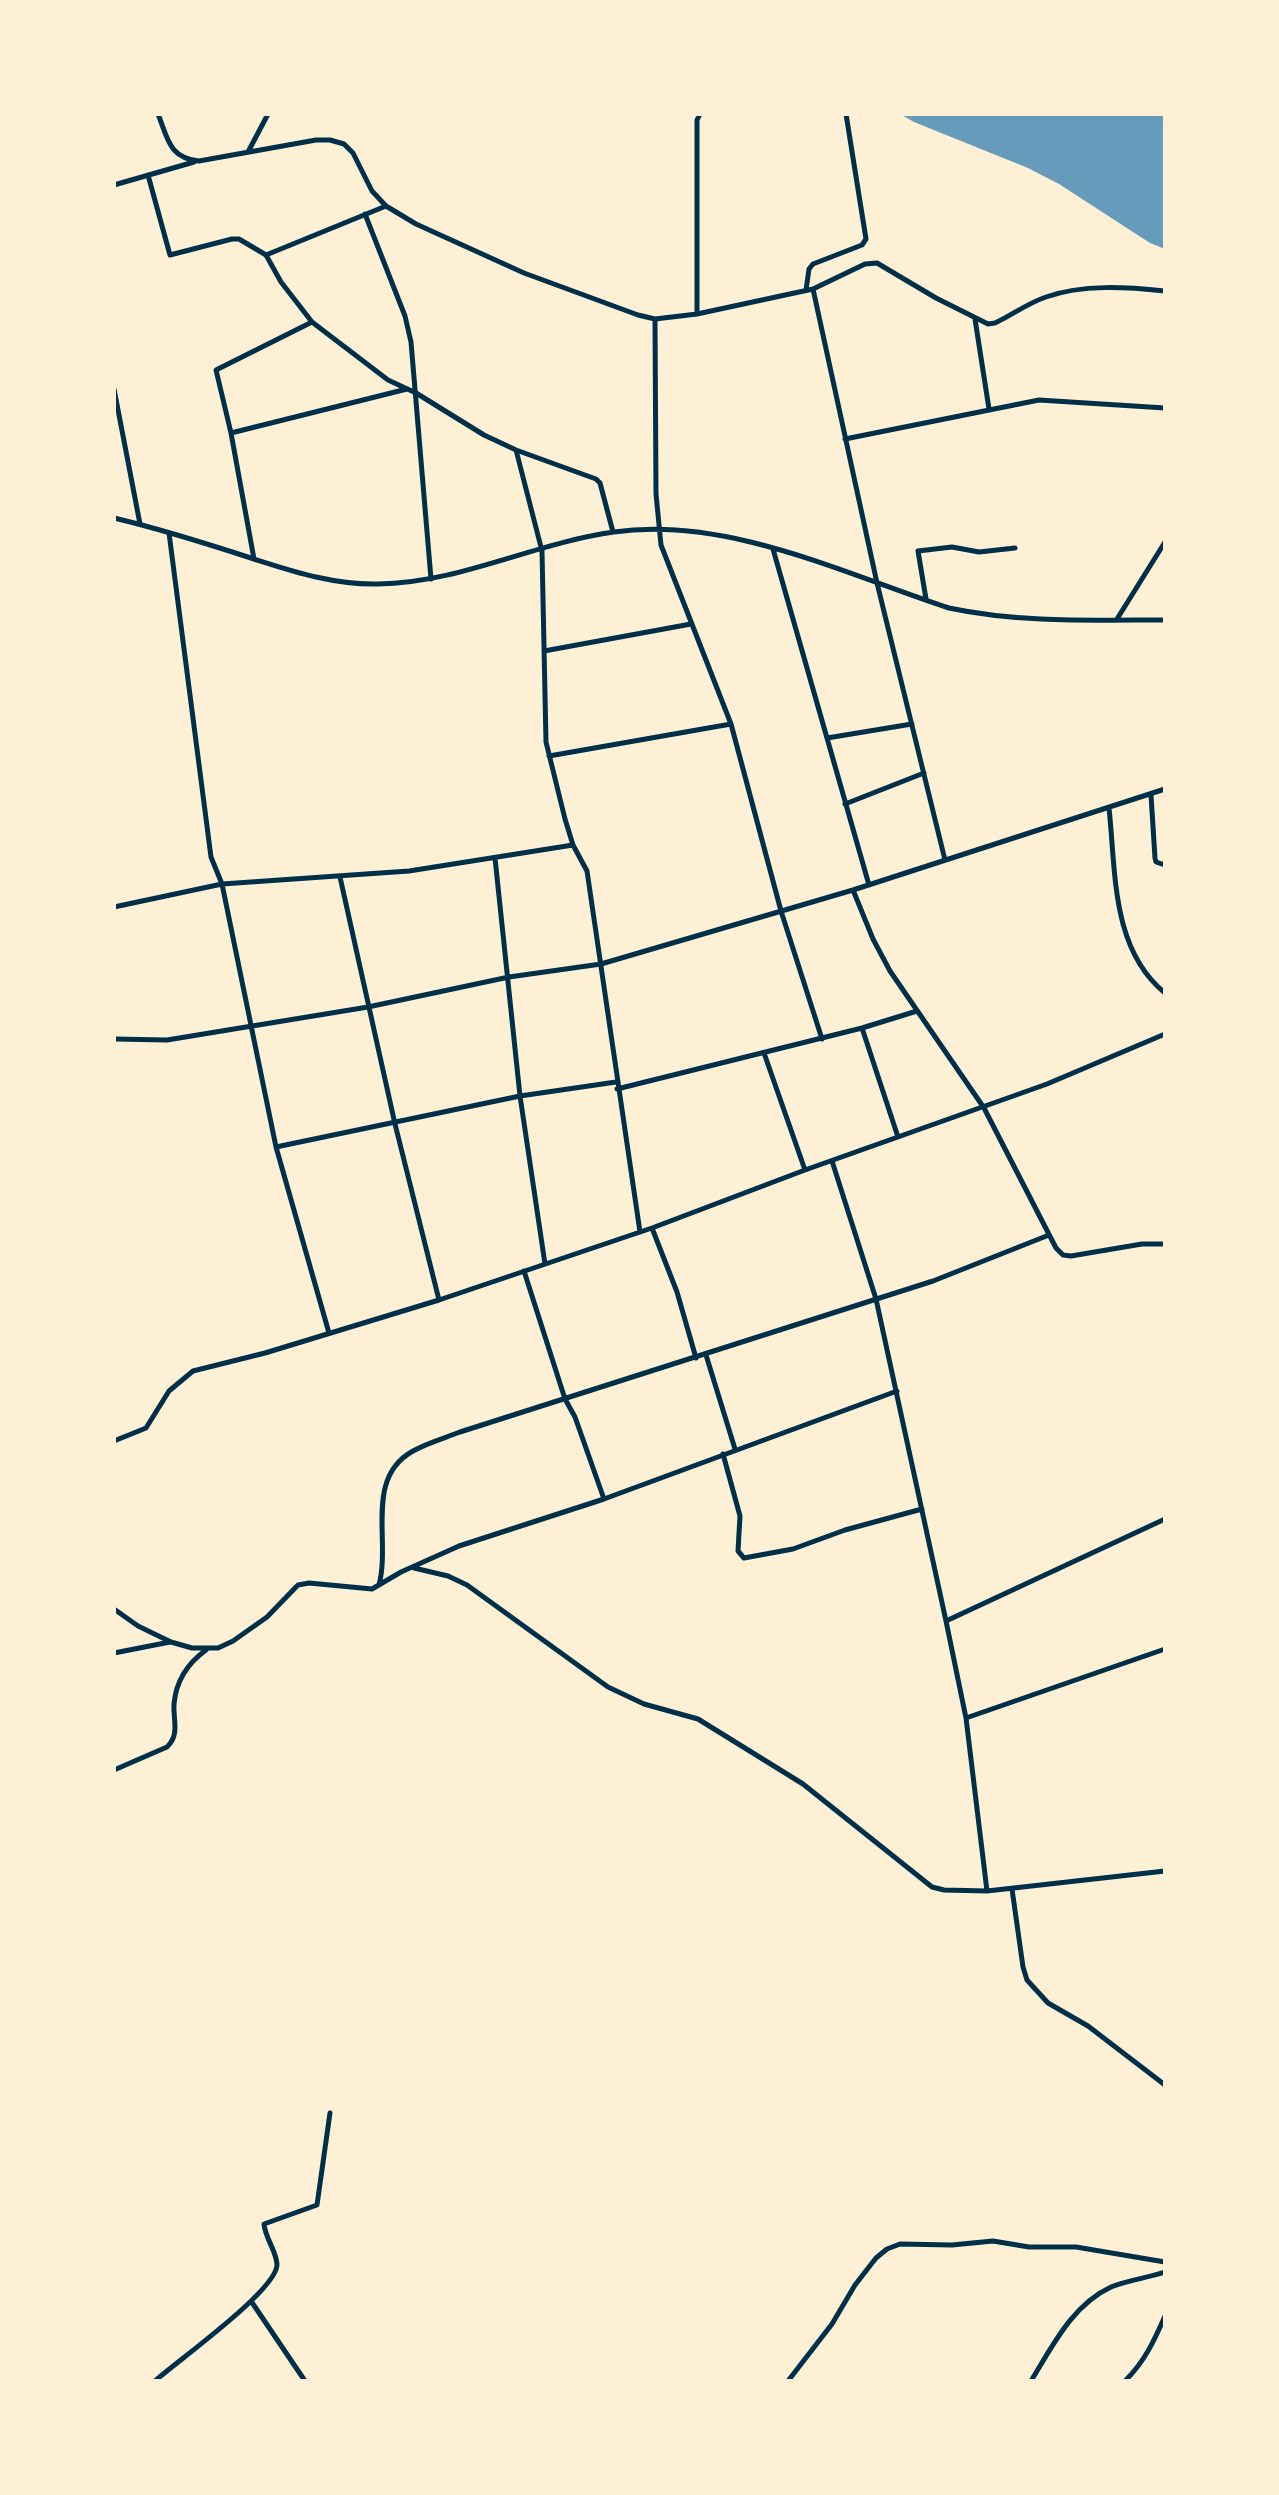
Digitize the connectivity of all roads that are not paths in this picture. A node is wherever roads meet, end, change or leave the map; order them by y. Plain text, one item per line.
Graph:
1 (158, 114) edge
2 (268, 114) edge
3 (700, 114) edge
4 (846, 114) edge
5 (248, 152) junction
6 (199, 161) junction
7 (148, 175) junction
8 (114, 185) edge
9 (386, 206) junction
10 (365, 214) junction
11 (266, 255) junction
12 (810, 289) junction
13 (1165, 291) edge
14 (697, 314) junction
15 (655, 319) junction
16 (975, 319) junction
17 (312, 322) junction
18 (114, 389) edge
19 (407, 389) junction
20 (416, 393) junction
21 (1165, 408) edge
22 (989, 409) junction
23 (231, 433) junction
24 (845, 439) junction
25 (516, 450) junction
26 (114, 518) edge
27 (140, 524) junction
28 (658, 530) junction
29 (613, 532) junction
30 (169, 533) junction
31 (1165, 542) edge
32 (1015, 548) dead end
33 (773, 549) junction
34 (542, 551) junction
35 (254, 559) junction
36 (431, 579) junction
37 (877, 583) junction
38 (926, 600) junction
39 (1116, 620) junction
40 (1165, 620) edge
41 (691, 624) junction
42 (544, 651) junction
43 (731, 724) junction
44 (912, 724) junction
45 (827, 738) junction
46 (549, 756) junction
47 (924, 773) junction
48 (1165, 789) edge
49 (1151, 795) junction
50 (845, 804) junction
51 (1109, 808) junction
52 (573, 845) junction
53 (495, 858) junction
54 (945, 860) junction
55 (1165, 865) edge
56 (340, 877) junction
57 (222, 884) junction
58 (869, 885) junction
59 (853, 890) junction
60 (114, 907) edge
61 (781, 911) junction
62 (601, 964) junction
63 (509, 977) junction
64 (1165, 993) edge
65 (368, 1007) junction
66 (917, 1011) junction
67 (250, 1027) junction
68 (862, 1028) junction
69 (1165, 1034) edge
70 (114, 1039) edge
71 (822, 1039) junction
72 (764, 1053) junction
73 (617, 1085) junction
74 (520, 1096) junction
75 (984, 1108) junction
76 (395, 1124) junction
77 (898, 1137) junction
78 (276, 1147) junction
79 (832, 1161) junction
80 (805, 1170) junction
81 (652, 1228) junction
82 (640, 1232) junction
83 (1049, 1235) junction
84 (1165, 1244) edge
85 (545, 1264) junction
86 (524, 1271) junction
87 (876, 1299) junction
88 (439, 1300) junction
89 (329, 1333) junction
90 (706, 1355) junction
91 (696, 1358) junction
92 (897, 1391) junction
93 (565, 1399) junction
94 (114, 1441) edge
95 (735, 1449) junction
96 (723, 1454) junction
97 (604, 1499) junction
98 (922, 1509) junction
99 (1165, 1519) edge
100 (413, 1567) junction
101 (379, 1586) junction
102 (114, 1609) edge
103 (946, 1621) junction
104 (171, 1642) junction
105 (207, 1649) junction
106 (1165, 1649) edge
107 (114, 1653) edge
108 (966, 1718) junction
109 (114, 1770) edge
110 (1165, 1871) edge
111 (1012, 1889) junction
112 (987, 1891) junction
113 (1165, 2085) edge
114 (330, 2113) dead end
115 (1165, 2262) edge
116 (1165, 2272) edge
117 (251, 2301) junction
118 (1165, 2316) edge
119 (155, 2381) edge
120 (305, 2381) edge
121 (788, 2381) edge
122 (1031, 2381) edge
123 (1125, 2381) edge

1 - 6 street
2 - 5 street
3 - 14 street
4 - 12 street
5 - 6 street
5 - 9 street
6 - 7 street
7 - 8 street
7 - 11 street
9 - 10 street
9 - 15 street
10 - 11 street
10 - 20 street
11 - 17 street
12 - 14 street
12 - 16 street
12 - 24 street
13 - 16 street
14 - 15 street
15 - 28 street
16 - 22 street
17 - 19 street
17 - 23 street
18 - 27 street
19 - 20 street
19 - 23 street
20 - 25 street
20 - 36 street
21 - 22 street
22 - 24 street
23 - 35 street
24 - 37 street
25 - 29 street
25 - 34 street
26 - 27 street
27 - 30 street
28 - 29 street
28 - 33 street
28 - 41 street
29 - 34 street
30 - 35 street
30 - 57 street
31 - 39 street
32 - 38 street
33 - 37 street
33 - 45 street
34 - 36 street
34 - 42 street
35 - 36 street
37 - 38 street
37 - 44 street
38 - 39 street
39 - 40 street
41 - 42 street
41 - 43 street
42 - 46 street
43 - 46 street
43 - 61 street
44 - 45 street
44 - 47 street
45 - 50 street
46 - 52 street
47 - 50 street
47 - 54 street
48 - 49 street
49 - 51 street
49 - 55 street
50 - 58 street
51 - 54 street
51 - 64 street
52 - 53 street
52 - 62 street
53 - 56 street
53 - 63 street
54 - 58 street
56 - 57 street
56 - 65 street
57 - 60 street
57 - 67 street
58 - 59 street
59 - 61 street
59 - 66 street
61 - 62 street
61 - 71 street
62 - 63 street
62 - 73 street
63 - 65 street
63 - 74 street
65 - 67 street
65 - 76 street
66 - 68 street
66 - 75 street
67 - 70 street
67 - 78 street
68 - 71 street
68 - 77 street
69 - 75 street
71 - 72 street
72 - 73 street
72 - 80 street
73 - 74 street
73 - 82 street
74 - 76 street
74 - 85 street
75 - 77 street
75 - 83 street
76 - 78 street
76 - 88 street
77 - 79 street
78 - 89 street
79 - 80 street
79 - 87 street
80 - 81 street
81 - 82 street
81 - 91 street
82 - 85 street
83 - 84 street
83 - 87 street
85 - 86 street
86 - 88 street
86 - 93 street
87 - 90 street
87 - 92 street
88 - 89 street
89 - 94 street
90 - 91 street
90 - 95 street
91 - 93 street
92 - 95 street
92 - 98 street
93 - 97 street
93 - 101 street
95 - 96 street
96 - 97 street
96 - 98 street
97 - 100 street
98 - 103 street
99 - 103 street
100 - 101 street
100 - 112 street
101 - 105 street
102 - 104 street
103 - 108 street
104 - 105 street
104 - 107 street
105 - 109 street
106 - 108 street
108 - 112 street
110 - 111 street
111 - 112 street
111 - 113 street
114 - 117 street
115 - 121 street
116 - 122 street
117 - 119 street
117 - 120 street
118 - 123 street

